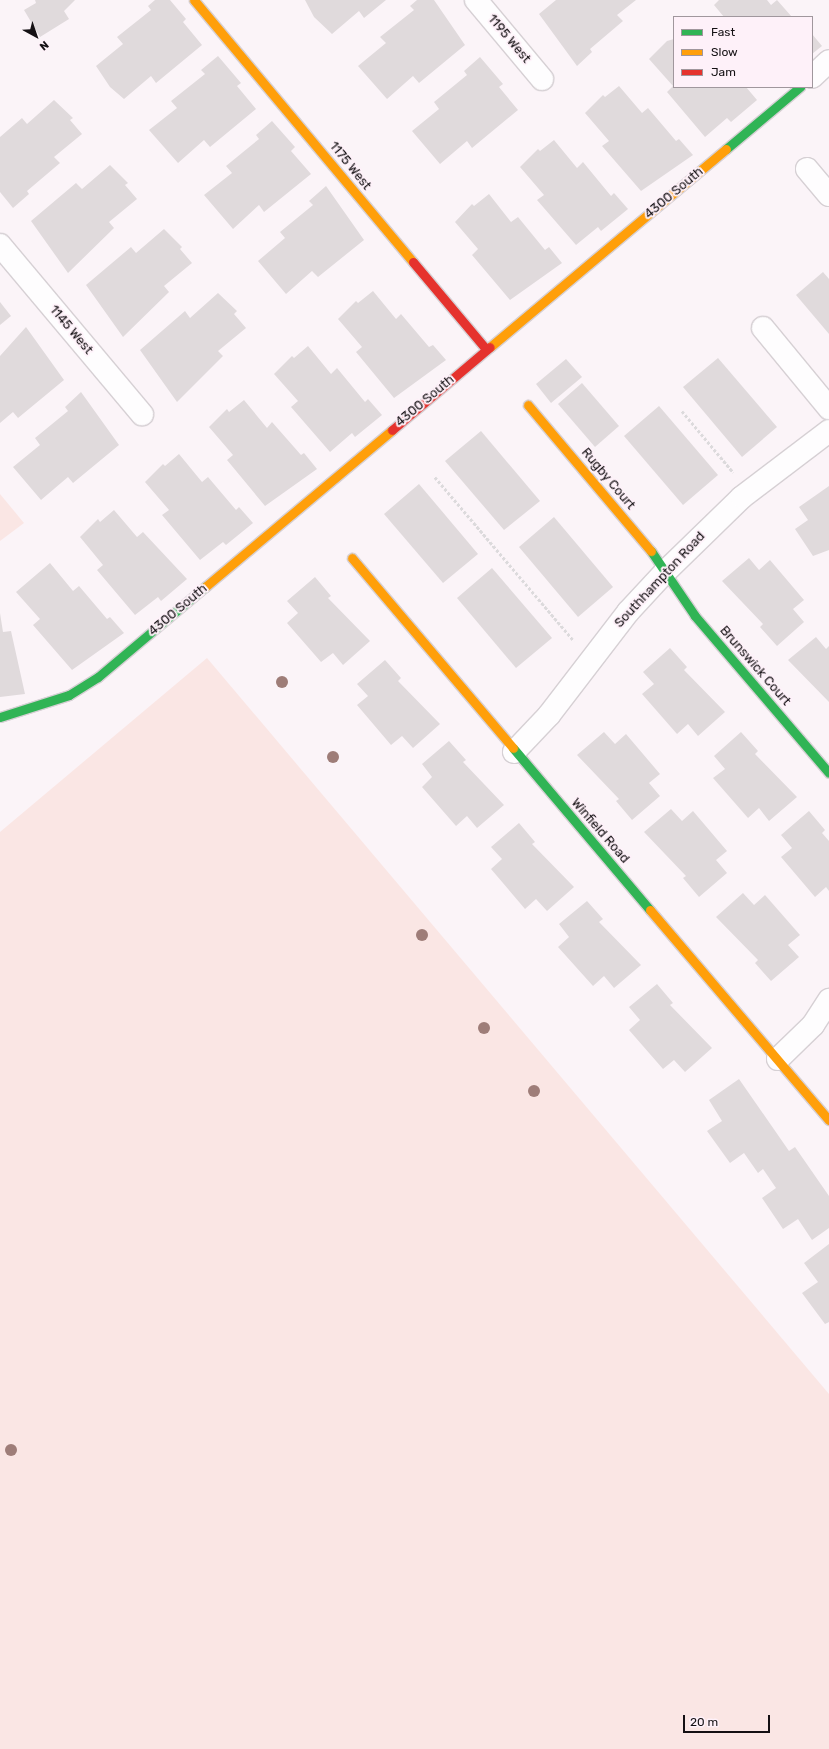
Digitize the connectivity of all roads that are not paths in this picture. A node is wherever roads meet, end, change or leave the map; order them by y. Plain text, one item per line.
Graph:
1 (194, 0) edge
2 (476, 0) edge
3 (829, 61) edge
4 (813, 76) edge
5 (542, 79) dead end
6 (799, 88) edge
7 (807, 169) dead end
8 (829, 195) edge
9 (0, 245) edge
10 (763, 328) dead end
11 (486, 350) junction
12 (528, 405) dead end
13 (829, 408) edge
14 (142, 414) dead end
15 (829, 431) edge
16 (352, 558) dead end
17 (665, 572) junction
18 (0, 717) edge
19 (514, 752) junction
20 (829, 774) edge
21 (829, 1000) edge
22 (778, 1058) junction
23 (829, 1120) edge

1 - 11 street, 1175 West
2 - 5 street, 1195 West
3 - 4 street
6 - 11 street, 4300 South
7 - 8 street
9 - 14 street, 1145 West
10 - 13 street
11 - 18 street, 4300 South
12 - 17 street, Rugby Court
15 - 17 street, Southhampton Road
16 - 19 street, Winfield Road
17 - 19 street, Southhampton Road
17 - 20 street, Brunswick Court
19 - 22 street, Winfield Road
21 - 22 street
22 - 23 street, Winfield Road

